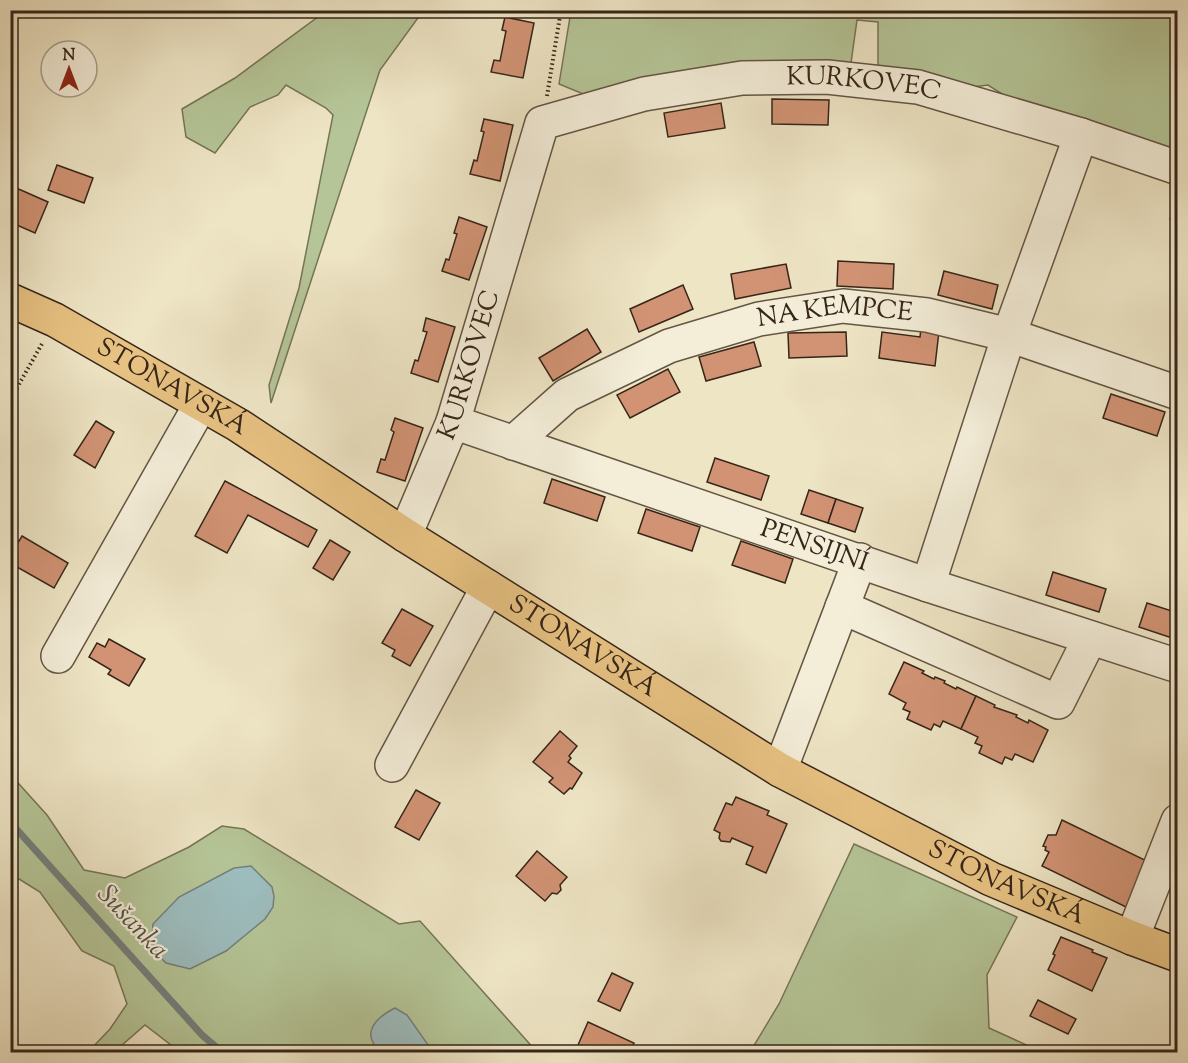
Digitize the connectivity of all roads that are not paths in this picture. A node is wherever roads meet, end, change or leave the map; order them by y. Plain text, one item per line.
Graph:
1 (1081, 135) junction
2 (1178, 168) edge
3 (10, 300) edge
4 (1010, 335) junction
5 (1178, 393) edge
6 (201, 404) junction
7 (453, 422) junction
8 (513, 443) junction
9 (405, 535) junction
10 (860, 560) junction
11 (928, 585) junction
12 (488, 587) junction
13 (842, 607) junction
14 (1090, 638) junction
15 (58, 656) dead end
16 (1178, 666) edge
17 (392, 765) dead end
18 (780, 770) junction
19 (1178, 821) edge
20 (1132, 938) junction
21 (1178, 955) edge

1 - 2 street, KURKOVEC
1 - 4 street
1 - 7 street, KURKOVEC
3 - 6 main road, STONAVSKÁ
4 - 5 street, NA KEMPCE
4 - 8 street, NA KEMPCE
4 - 11 street
6 - 9 main road, STONAVSKÁ
6 - 15 street
7 - 8 street, PENSIJNÍ
7 - 9 street, KURKOVEC
8 - 10 street, PENSIJNÍ
9 - 12 main road, STONAVSKÁ
10 - 11 street, PENSIJNÍ
10 - 13 street
11 - 14 street, PENSIJNÍ
12 - 17 street
12 - 18 main road, STONAVSKÁ
13 - 14 street
13 - 18 street
14 - 16 street, PENSIJNÍ
18 - 20 main road, STONAVSKÁ
19 - 20 street
20 - 21 main road, STONAVSKÁ

